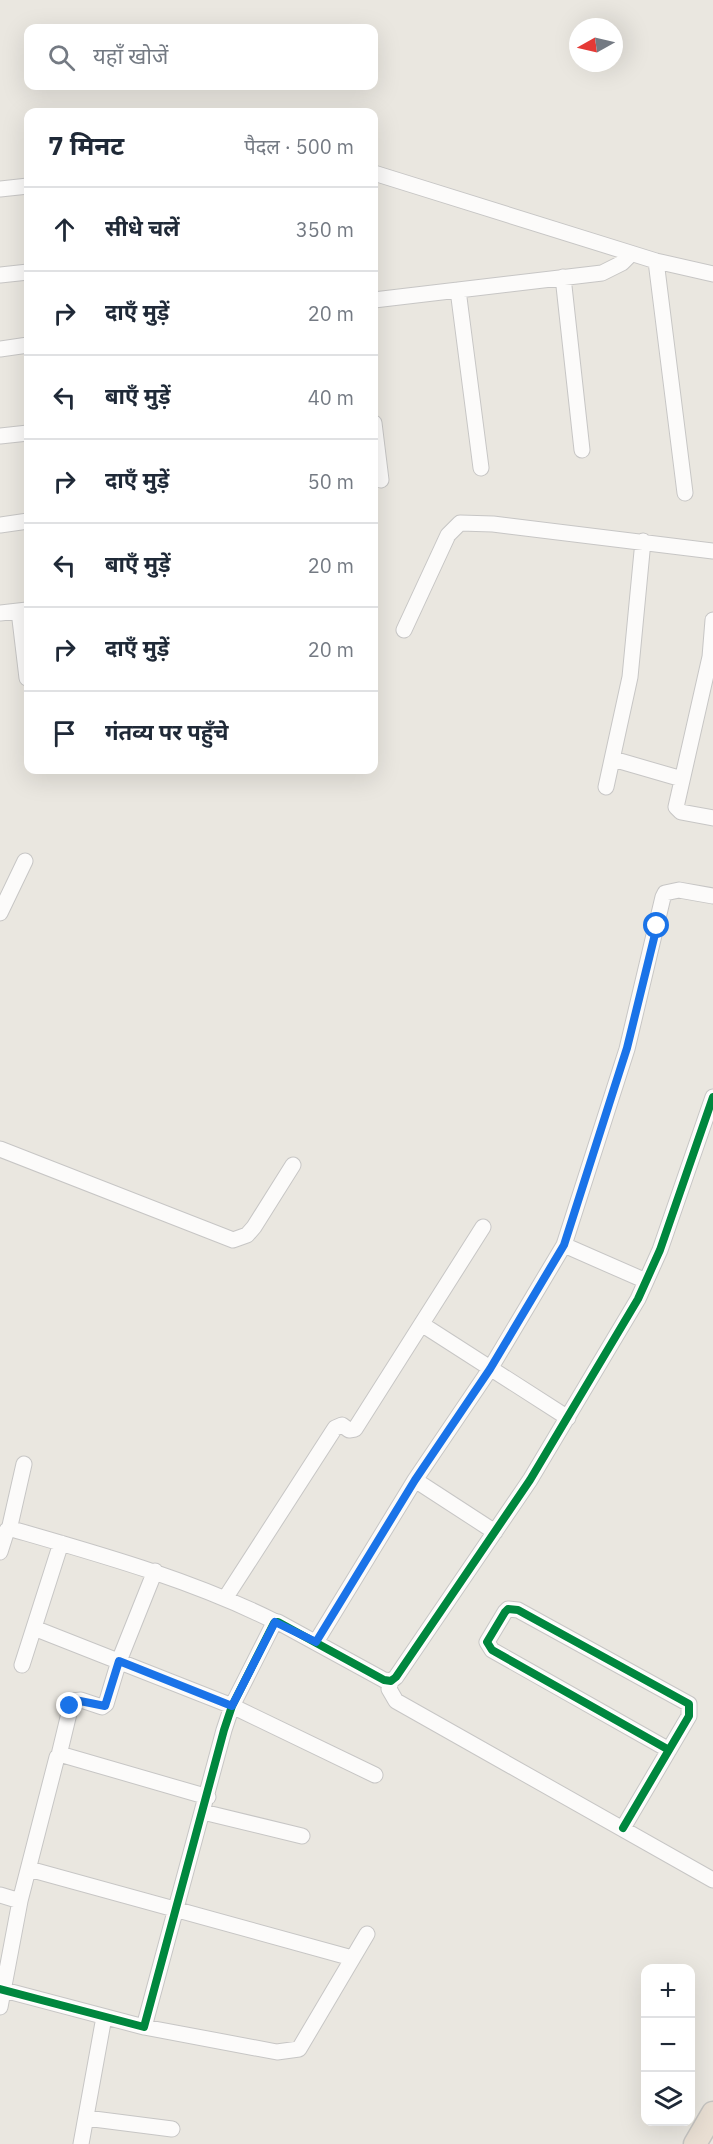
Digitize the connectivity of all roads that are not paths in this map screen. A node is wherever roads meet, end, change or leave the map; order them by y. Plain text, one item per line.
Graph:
1 (378, 174) edge
2 (24, 186) edge
3 (0, 189) edge
4 (631, 254) junction
5 (656, 261) junction
6 (24, 273) edge
7 (713, 274) edge
8 (0, 275) edge
9 (563, 277) junction
10 (458, 290) junction
11 (378, 300) edge
12 (24, 346) edge
13 (0, 349) edge
14 (24, 433) edge
15 (0, 436) edge
16 (582, 450) dead end
17 (378, 456) edge
18 (481, 468) dead end
19 (381, 480) dead end
20 (685, 493) dead end
21 (24, 522) edge
22 (0, 525) edge
23 (643, 541) junction
24 (713, 551) edge
25 (23, 610) edge
26 (0, 613) edge
27 (713, 620) edge
28 (24, 627) edge
29 (404, 630) dead end
30 (613, 759) junction
31 (682, 779) junction
32 (606, 787) dead end
33 (713, 818) edge
34 (25, 861) dead end
35 (713, 896) edge
36 (3, 899) edge
37 (0, 913) edge
38 (713, 1097) edge
39 (0, 1149) edge
40 (293, 1165) dead end
41 (483, 1227) dead end
42 (564, 1245) junction
43 (646, 1281) junction
44 (423, 1325) junction
45 (490, 1369) junction
46 (568, 1418) junction
47 (24, 1464) dead end
48 (415, 1480) junction
49 (9, 1530) junction
50 (495, 1532) junction
51 (61, 1543) junction
52 (0, 1552) edge
53 (155, 1570) junction
54 (226, 1597) junction
55 (276, 1622) junction
56 (34, 1628) junction
57 (316, 1642) junction
58 (119, 1661) junction
59 (22, 1665) dead end
60 (391, 1681) junction
61 (232, 1706) junction
62 (669, 1750) junction
63 (59, 1755) junction
64 (375, 1775) dead end
65 (208, 1797) junction
66 (203, 1812) junction
67 (623, 1828) junction
68 (302, 1836) dead end
69 (29, 1869) junction
70 (713, 1880) edge
71 (0, 1895) edge
72 (20, 1901) junction
73 (177, 1909) junction
74 (367, 1934) dead end
75 (352, 1958) junction
76 (2, 1990) edge
77 (0, 2007) edge
78 (104, 2017) junction
79 (144, 2027) junction
80 (713, 2112) edge
81 (86, 2118) junction
82 (172, 2129) dead end
83 (81, 2144) edge
84 (695, 2144) edge

1 - 4 street
2 - 3 street
4 - 5 street
4 - 9 street
5 - 7 street
5 - 20 street
6 - 8 street
9 - 10 street
9 - 16 street
10 - 11 street
10 - 18 street
12 - 13 street
14 - 15 street
17 - 19 street
21 - 22 street
23 - 24 street
23 - 29 street
23 - 30 street
25 - 26 street
25 - 28 street
27 - 31 street
30 - 31 street
30 - 32 street
31 - 33 street
34 - 36 street
35 - 42 street
36 - 37 street
38 - 43 street
39 - 40 street
41 - 44 street
42 - 43 street
42 - 45 street
43 - 46 street
44 - 45 street
44 - 54 street
45 - 46 street
45 - 48 street
46 - 50 street
47 - 49 street
48 - 50 street
48 - 57 street
49 - 51 street
49 - 52 street
50 - 60 street
51 - 53 street
51 - 56 street
53 - 54 street
53 - 58 street
54 - 55 street
55 - 57 street
55 - 61 street
56 - 58 street
56 - 59 street
57 - 60 street
58 - 61 street
58 - 63 street
60 - 67 street
61 - 64 street
61 - 65 street
62 - 62 street
62 - 67 street
63 - 65 street
63 - 69 street
65 - 66 street
66 - 68 street
66 - 73 street
67 - 70 street
69 - 72 street
69 - 73 street
71 - 72 street
72 - 76 street
73 - 75 street
73 - 79 street
74 - 75 street
75 - 79 street
76 - 77 street
76 - 78 street
78 - 79 street
78 - 81 street
80 - 84 highway
81 - 82 street
81 - 83 street

